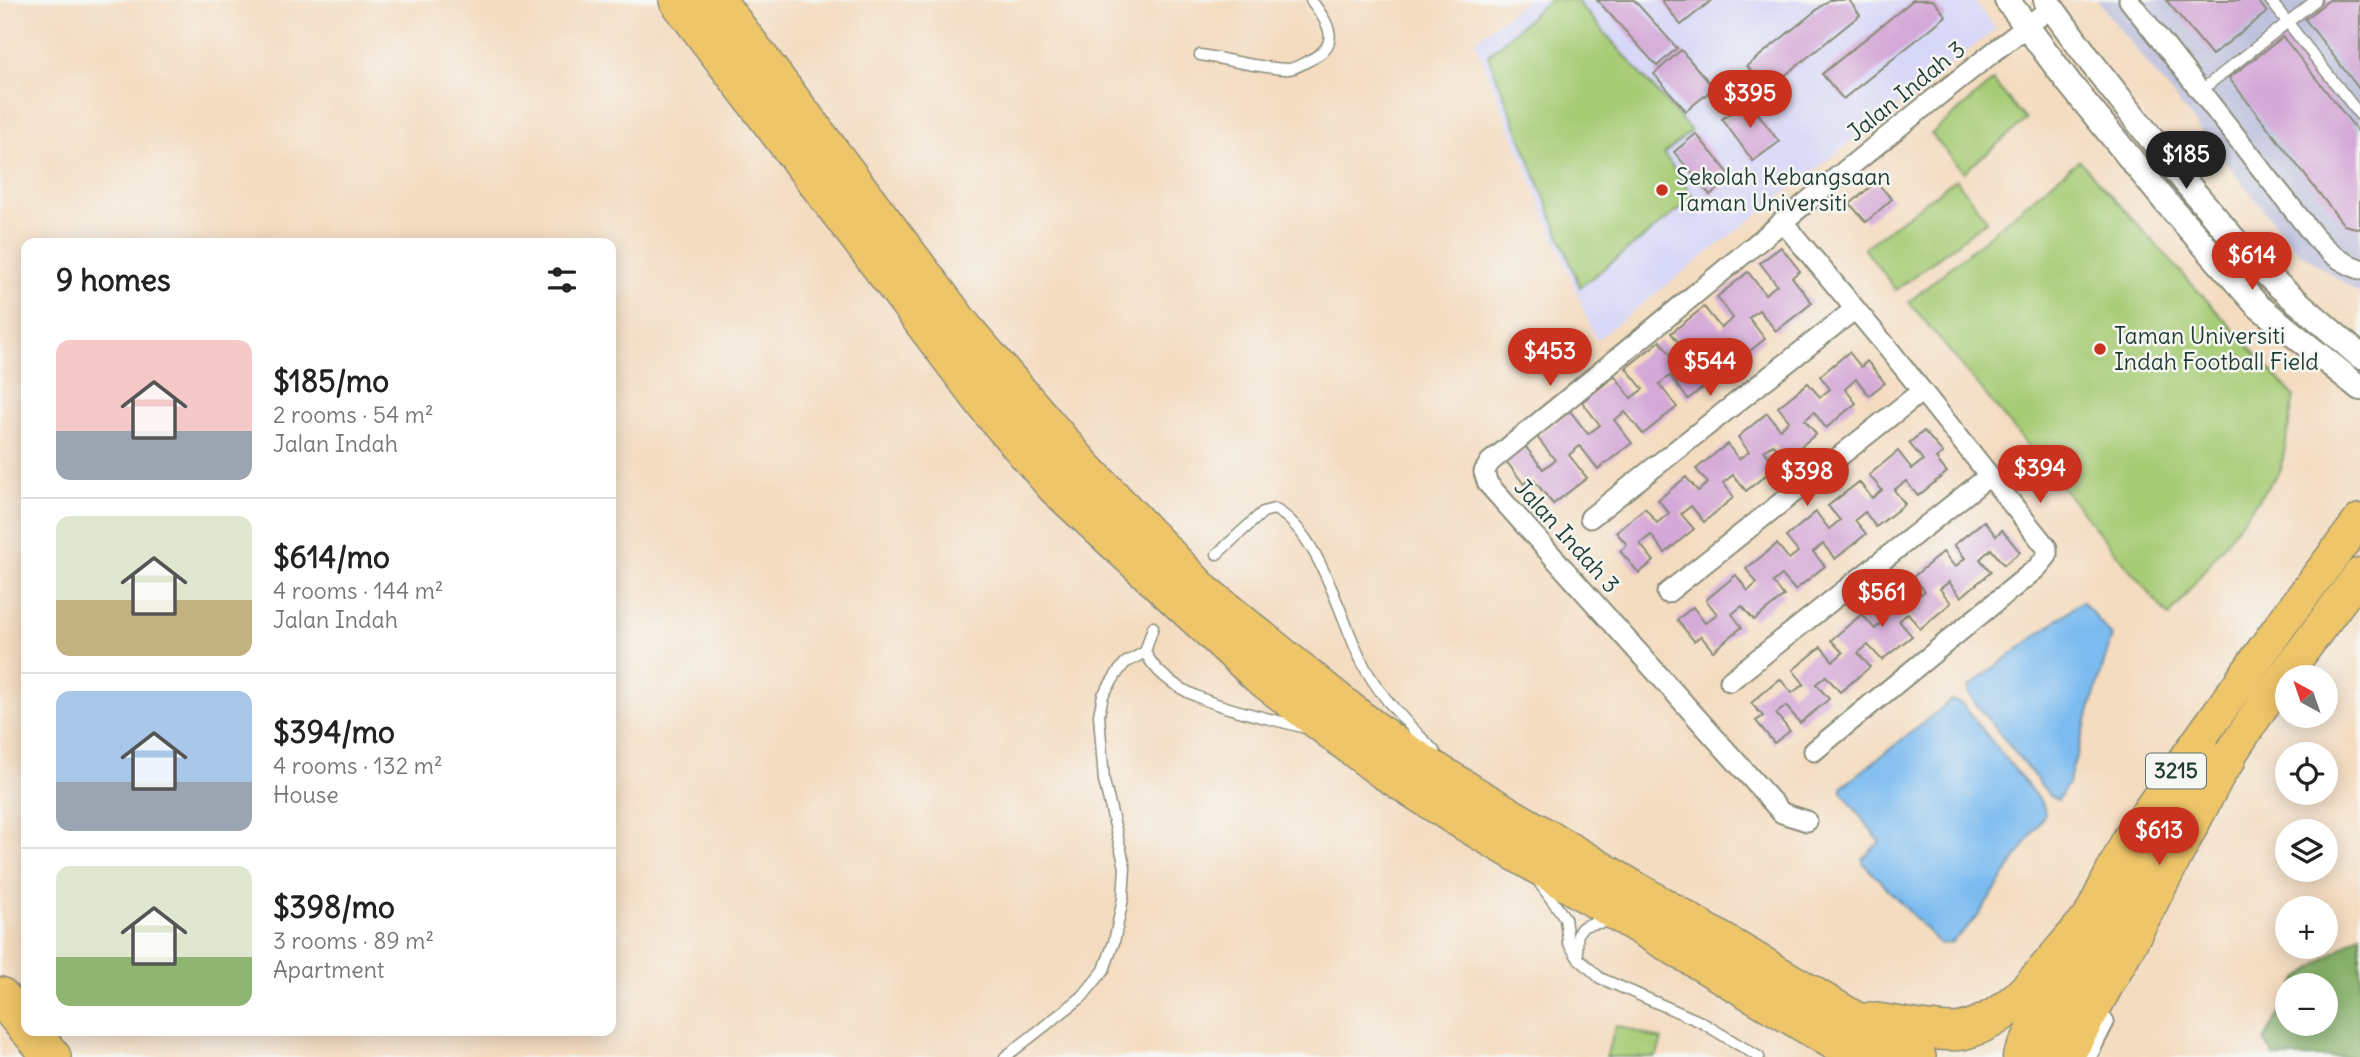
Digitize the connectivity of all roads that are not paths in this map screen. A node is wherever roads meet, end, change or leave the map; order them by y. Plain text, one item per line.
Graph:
1 (678, 0) edge
2 (716, 0) edge
3 (1311, 0) edge
4 (2007, 0) edge
5 (2129, 0) edge
6 (2270, 0) edge
7 (2316, 0) edge
8 (2049, 4) edge
9 (2287, 23) junction
10 (2028, 25) junction
11 (1200, 55) dead end
12 (2199, 92) junction
13 (2360, 115) edge
14 (1782, 221) junction
15 (2360, 269) edge
16 (1855, 309) junction
17 (2360, 356) edge
18 (2360, 388) edge
19 (1922, 391) junction
20 (1989, 476) junction
21 (1590, 518) dead end
22 (2360, 520) edge
23 (1217, 554) dead end
24 (2360, 574) edge
25 (1667, 593) dead end
26 (1153, 627) dead end
27 (1144, 652) junction
28 (1730, 681) dead end
29 (2269, 696) junction
30 (1814, 751) dead end
31 (1439, 757) dead end
32 (2227, 759) junction
33 (1448, 767) dead end
34 (1380, 768) junction
35 (1477, 797) junction
36 (1807, 821) dead end
37 (1521, 855) junction
38 (1631, 919) junction
39 (2083, 927) junction
40 (1578, 958) junction
41 (0, 996) edge
42 (1853, 1019) junction
43 (21, 1021) edge
44 (34, 1036) edge
45 (52, 1057) edge
46 (1005, 1057) edge
47 (1759, 1057) edge
48 (1861, 1057) edge
49 (1917, 1057) edge
50 (2019, 1057) edge
51 (2046, 1057) edge
52 (2067, 1057) edge
53 (2086, 1057) edge

1 - 34 highway
2 - 35 highway
3 - 11 lane
4 - 10 street
5 - 12 street
6 - 9 lane
7 - 9 lane
8 - 10 street, Jalan Indah 3
8 - 17 street
9 - 12 lane
9 - 13 lane
10 - 14 street, Jalan Indah 3
10 - 18 street
12 - 15 street
14 - 16 street
14 - 36 street, Jalan Indah 3
16 - 19 street
16 - 21 street
19 - 20 street
19 - 25 street
20 - 28 street
20 - 30 street
22 - 39 main road, 3215
23 - 31 lane
24 - 29 main road, 3215
26 - 27 lane
27 - 34 lane
27 - 46 lane
29 - 32 main road, 3215
29 - 53 street
32 - 51 highway
32 - 52 main road, 3215
33 - 35 lane
34 - 37 highway
35 - 42 highway
37 - 38 highway
37 - 40 lane
38 - 40 lane
38 - 48 highway
39 - 42 highway
39 - 50 main road, 3215
40 - 47 lane
41 - 43 highway
42 - 49 highway
44 - 45 highway

